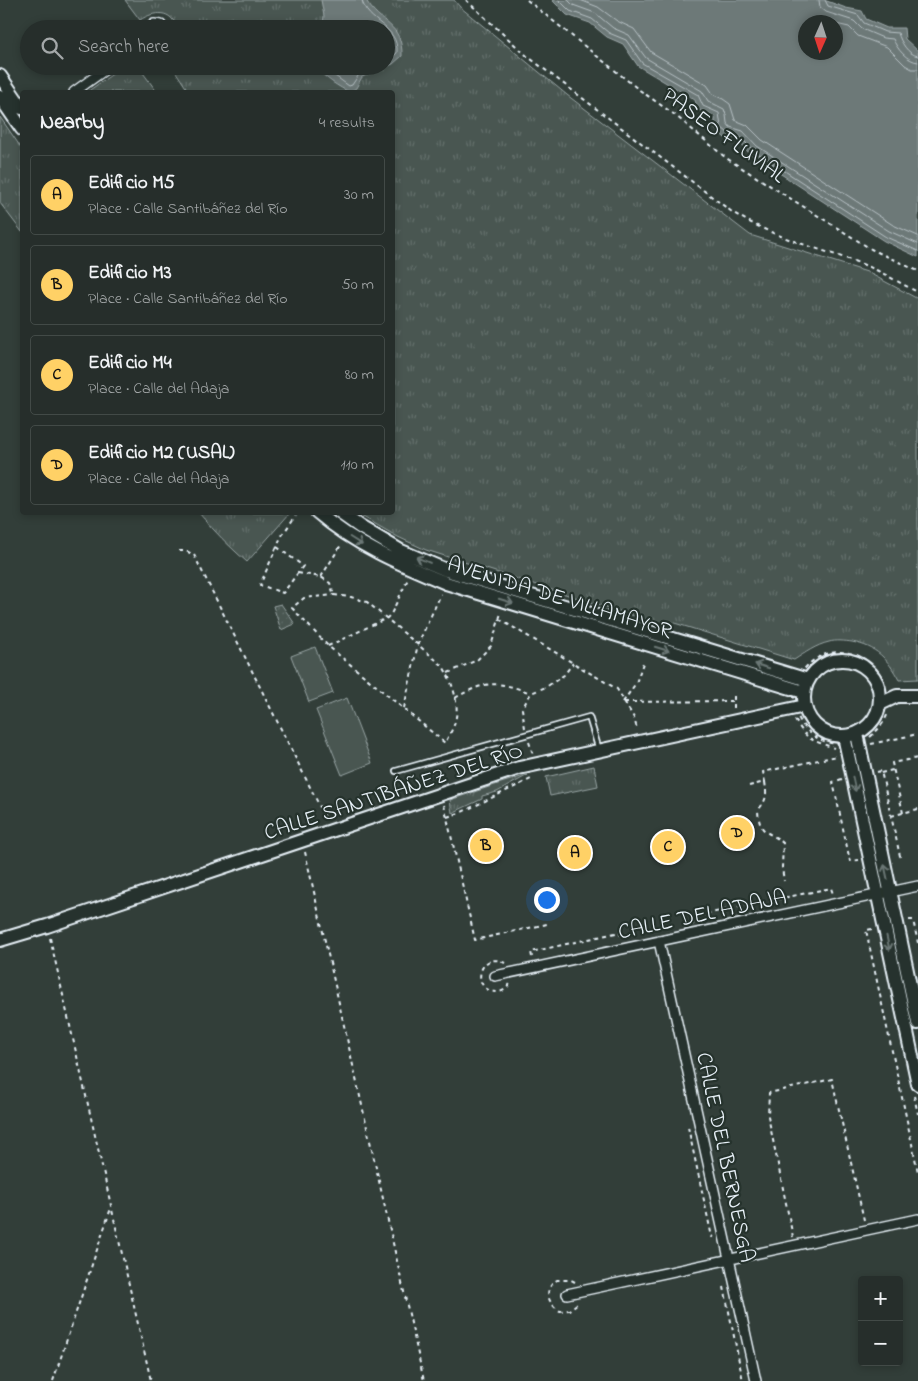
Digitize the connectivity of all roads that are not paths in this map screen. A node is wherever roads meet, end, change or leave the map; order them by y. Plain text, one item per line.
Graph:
1 (98, 75) edge
2 (0, 76) edge
3 (77, 90) edge
4 (0, 97) edge
5 (20, 105) edge
6 (20, 126) edge
7 (320, 515) edge
8 (342, 515) edge
9 (802, 685) junction
10 (918, 696) edge
11 (886, 697) junction
12 (798, 710) junction
13 (856, 740) junction
14 (599, 751) junction
15 (396, 771) dead end
16 (918, 886) edge
17 (884, 894) junction
18 (0, 940) edge
19 (659, 941) junction
20 (495, 976) dead end
21 (916, 1000) edge
22 (918, 1023) edge
23 (918, 1084) edge
24 (918, 1219) edge
25 (730, 1259) junction
26 (567, 1294) dead end
27 (756, 1381) edge

1 - 3 street
2 - 5 main road
4 - 6 main road
7 -> 9 main road, AVENIDA DE VILLAMAYOR
9 -> 8 main road, AVENIDA DE VILLAMAYOR
9 - 11 main road
9 - 12 main road
10 - 11 main road
11 - 13 main road
12 - 13 main road
12 - 14 main road, CALLE SANTIBÁÑEZ DEL RÍO
13 - 17 main road
14 - 15 lane
14 - 18 main road, CALLE SANTIBÁÑEZ DEL RÍO
16 - 17 street, CALLE DEL ADAJA
17 - 19 street, CALLE DEL ADAJA
17 - 21 main road
17 -> 23 main road
19 - 20 street, CALLE DEL ADAJA
19 - 25 street, CALLE DEL BERNESGA
21 - 22 main road
24 - 25 street
25 - 26 street
25 - 27 street, CALLE DEL BERNESGA

